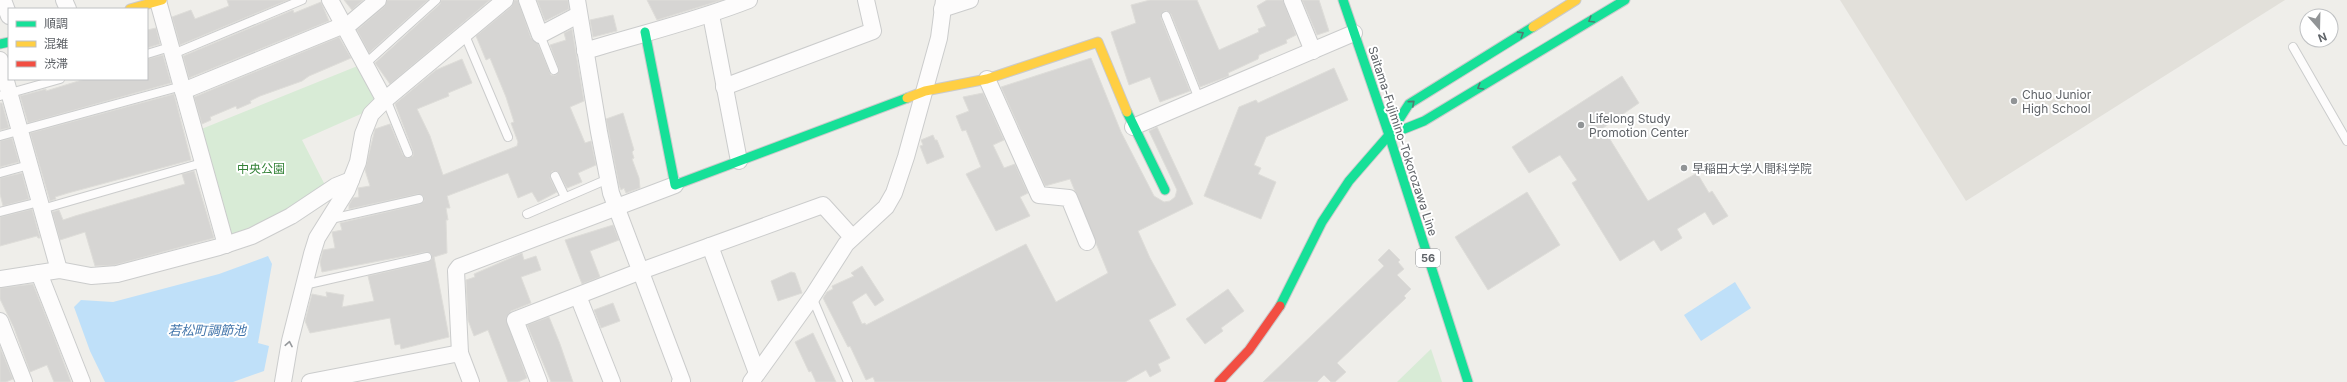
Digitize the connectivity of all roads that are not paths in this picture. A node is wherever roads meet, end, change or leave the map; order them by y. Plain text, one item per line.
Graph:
1 (3, 0) edge
2 (302, 0) edge
3 (330, 0) edge
4 (378, 0) edge
5 (436, 0) edge
6 (505, 0) edge
7 (526, 0) edge
8 (749, 0) edge
9 (866, 0) edge
10 (970, 0) edge
11 (1292, 0) edge
12 (1343, 0) edge
13 (1576, 0) edge
14 (1625, 0) edge
15 (160, 1) edge
16 (943, 5) edge
17 (134, 8) edge
18 (577, 8) edge
19 (8, 13) edge
20 (710, 16) junction
21 (1166, 16) dead end
22 (345, 26) junction
23 (645, 32) junction
24 (464, 33) junction
25 (1354, 34) junction
26 (540, 35) junction
27 (2292, 47) dead end
28 (172, 51) junction
29 (585, 51) junction
30 (1313, 51) junction
31 (148, 54) edge
32 (0, 60) edge
33 (365, 64) junction
34 (554, 70) dead end
35 (57, 80) edge
36 (987, 80) junction
37 (724, 87) junction
38 (182, 89) junction
39 (925, 91) junction
40 (5, 95) edge
41 (1199, 99) junction
42 (385, 100) junction
43 (1133, 127) junction
44 (20, 131) junction
45 (1389, 135) junction
46 (0, 136) edge
47 (508, 137) dead end
48 (2347, 141) edge
49 (408, 153) dead end
50 (739, 161) junction
51 (202, 163) junction
52 (29, 165) junction
53 (0, 174) edge
54 (556, 176) dead end
55 (608, 179) junction
56 (351, 180) junction
57 (675, 185) junction
58 (1165, 190) dead end
59 (565, 197) junction
60 (419, 199) dead end
61 (41, 205) junction
62 (617, 206) junction
63 (0, 212) edge
64 (527, 214) dead end
65 (331, 219) junction
66 (852, 237) junction
67 (1087, 242) dead end
68 (226, 245) junction
69 (710, 246) junction
70 (427, 257) dead end
71 (59, 270) junction
72 (641, 271) junction
73 (39, 273) junction
74 (0, 279) edge
75 (303, 285) junction
76 (578, 296) junction
77 (812, 297) junction
78 (0, 321) edge
79 (460, 353) junction
80 (754, 378) edge
81 (24, 382) edge
82 (82, 382) edge
83 (283, 382) edge
84 (310, 382) edge
85 (470, 382) edge
86 (538, 382) edge
87 (612, 382) edge
88 (680, 382) edge
89 (848, 382) edge
90 (1219, 382) edge
91 (1468, 382) edge

1 - 19 street
2 - 28 lane
3 - 22 street
4 - 22 street
5 - 33 lane
6 - 24 street
7 - 26 street
8 - 20 street
9 - 37 street
10 - 16 street
11 - 30 street
12 - 25 street, Saitama-Fujimino-Tokorozawa Line / 56
45 -> 13 street
14 -> 45 street
15 - 17 street
15 - 28 street
16 - 39 street
18 - 26 street
18 - 29 street
20 - 23 street
20 - 37 street
21 - 41 lane
22 - 33 street
22 - 38 street
23 - 29 street
23 - 57 street
24 - 42 street
24 - 47 lane
25 - 30 street
25 - 45 street, Saitama-Fujimino-Tokorozawa Line / 56
26 - 34 lane
27 - 48 lane
28 - 31 lane
28 - 38 street
29 - 55 street
30 - 41 street
32 - 40 street
33 - 42 street
35 - 40 lane
36 - 39 street
36 - 43 street
36 - 67 street
37 - 50 street
38 - 44 lane
38 - 51 street
39 - 50 street
39 - 66 street
40 - 44 street
41 - 43 street
42 - 49 lane
42 - 56 street
43 - 58 street
44 - 46 lane
44 - 52 street
45 - 90 street
45 - 91 street, Saitama-Fujimino-Tokorozawa Line / 56
50 - 57 street
51 - 61 lane
51 - 68 street
52 - 53 lane
52 - 61 street
54 - 59 lane
55 - 59 lane
55 - 62 street
56 - 65 street
56 - 68 street
57 - 62 street
59 - 64 lane
60 - 65 lane
61 - 63 lane
61 - 71 street
62 - 72 street
62 - 79 street
65 - 75 street
66 - 69 street
66 - 77 street
68 - 71 street
69 - 72 street
69 - 80 street
70 - 75 lane
71 - 73 street
72 - 76 street
72 - 88 street
73 - 74 street
73 - 82 street
83 -> 75 street
76 - 86 street
76 - 87 street
77 - 80 street
77 - 89 lane
78 - 81 street
79 - 84 street
79 - 85 street

